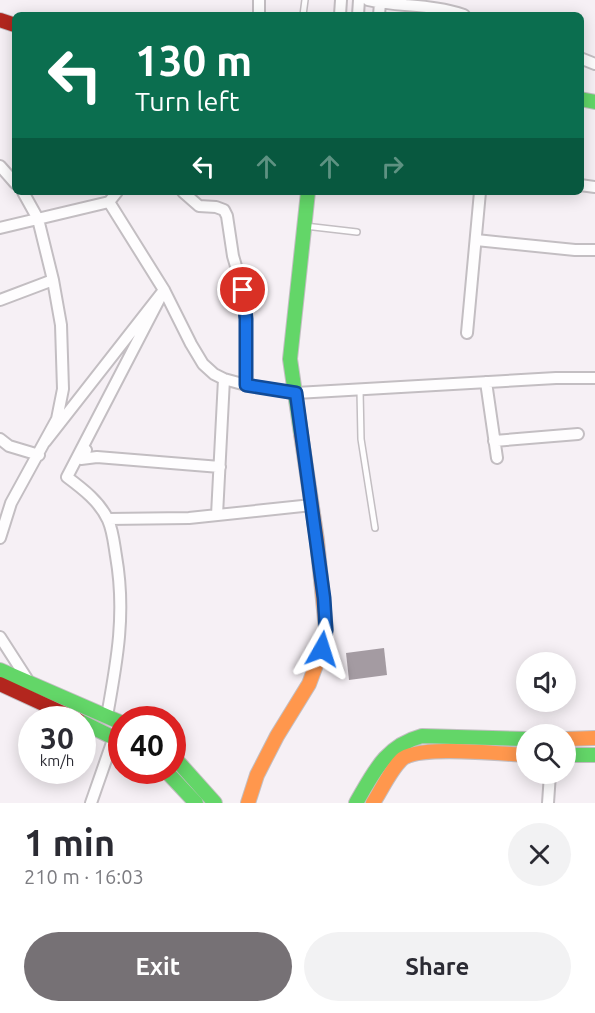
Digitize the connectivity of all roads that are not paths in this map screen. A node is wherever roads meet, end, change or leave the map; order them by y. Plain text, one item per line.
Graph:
1 (368, 0) edge
2 (380, 3) junction
3 (439, 4) edge
4 (408, 11) edge
5 (379, 12) edge
6 (457, 12) edge
7 (0, 166) edge
8 (12, 180) edge
9 (25, 195) edge
10 (115, 195) edge
11 (186, 195) edge
12 (308, 195) edge
13 (480, 195) edge
14 (109, 202) junction
15 (38, 219) junction
16 (303, 226) junction
17 (0, 228) edge
18 (357, 232) dead end
19 (476, 240) junction
20 (595, 250) edge
21 (53, 280) junction
22 (164, 290) junction
23 (0, 300) edge
24 (467, 333) dead end
25 (595, 378) edge
26 (224, 379) junction
27 (486, 382) junction
28 (246, 385) junction
29 (360, 390) junction
30 (296, 393) junction
31 (578, 434) dead end
32 (0, 439) edge
33 (494, 441) junction
34 (45, 442) junction
35 (39, 455) junction
36 (497, 458) dead end
37 (220, 467) junction
38 (312, 505) junction
39 (218, 515) junction
40 (108, 519) junction
41 (375, 528) dead end
42 (0, 538) edge
43 (0, 637) edge
44 (0, 670) edge
45 (30, 682) junction
46 (0, 684) edge
47 (48, 706) edge
48 (107, 716) joint
49 (595, 738) edge
50 (516, 739) edge
51 (576, 739) edge
52 (516, 754) edge
53 (595, 754) edge
54 (576, 755) edge
55 (108, 763) edge
56 (186, 771) edge
57 (178, 784) edge
58 (549, 784) edge
59 (91, 803) edge
60 (196, 803) edge
61 (215, 803) edge
62 (248, 803) edge
63 (356, 803) edge
64 (373, 803) edge
65 (548, 803) edge

1 - 2 street
2 - 4 street
2 - 5 street
3 - 4 street
3 - 6 street
7 - 8 street
9 - 15 street
10 - 14 street
11 - 28 street
12 - 16 main road
13 - 19 street
14 - 15 street
14 - 22 street
15 - 17 street
15 - 21 street
16 - 18 lane
16 - 30 main road
19 - 20 street
19 - 24 street
21 - 23 street
21 - 34 street
22 - 26 street
22 - 34 street
22 - 37 street
22 - 40 street
25 - 27 street
26 - 28 street
26 - 37 street
27 - 29 street
27 - 33 street
28 - 30 street
29 - 30 street
29 - 41 lane
30 - 38 main road
31 - 33 street
32 - 35 street
33 - 36 street
34 - 35 street
35 - 42 street
37 - 39 street
38 - 39 street
38 - 62 main road
39 - 40 street
40 - 48 street
43 - 45 street
44 - 45 main road
45 - 48 main road
46 - 47 main road
49 - 51 main road
50 - 63 main road
52 - 64 main road
53 - 54 main road
55 - 59 street
56 - 61 main road
57 - 60 main road
58 - 65 street

